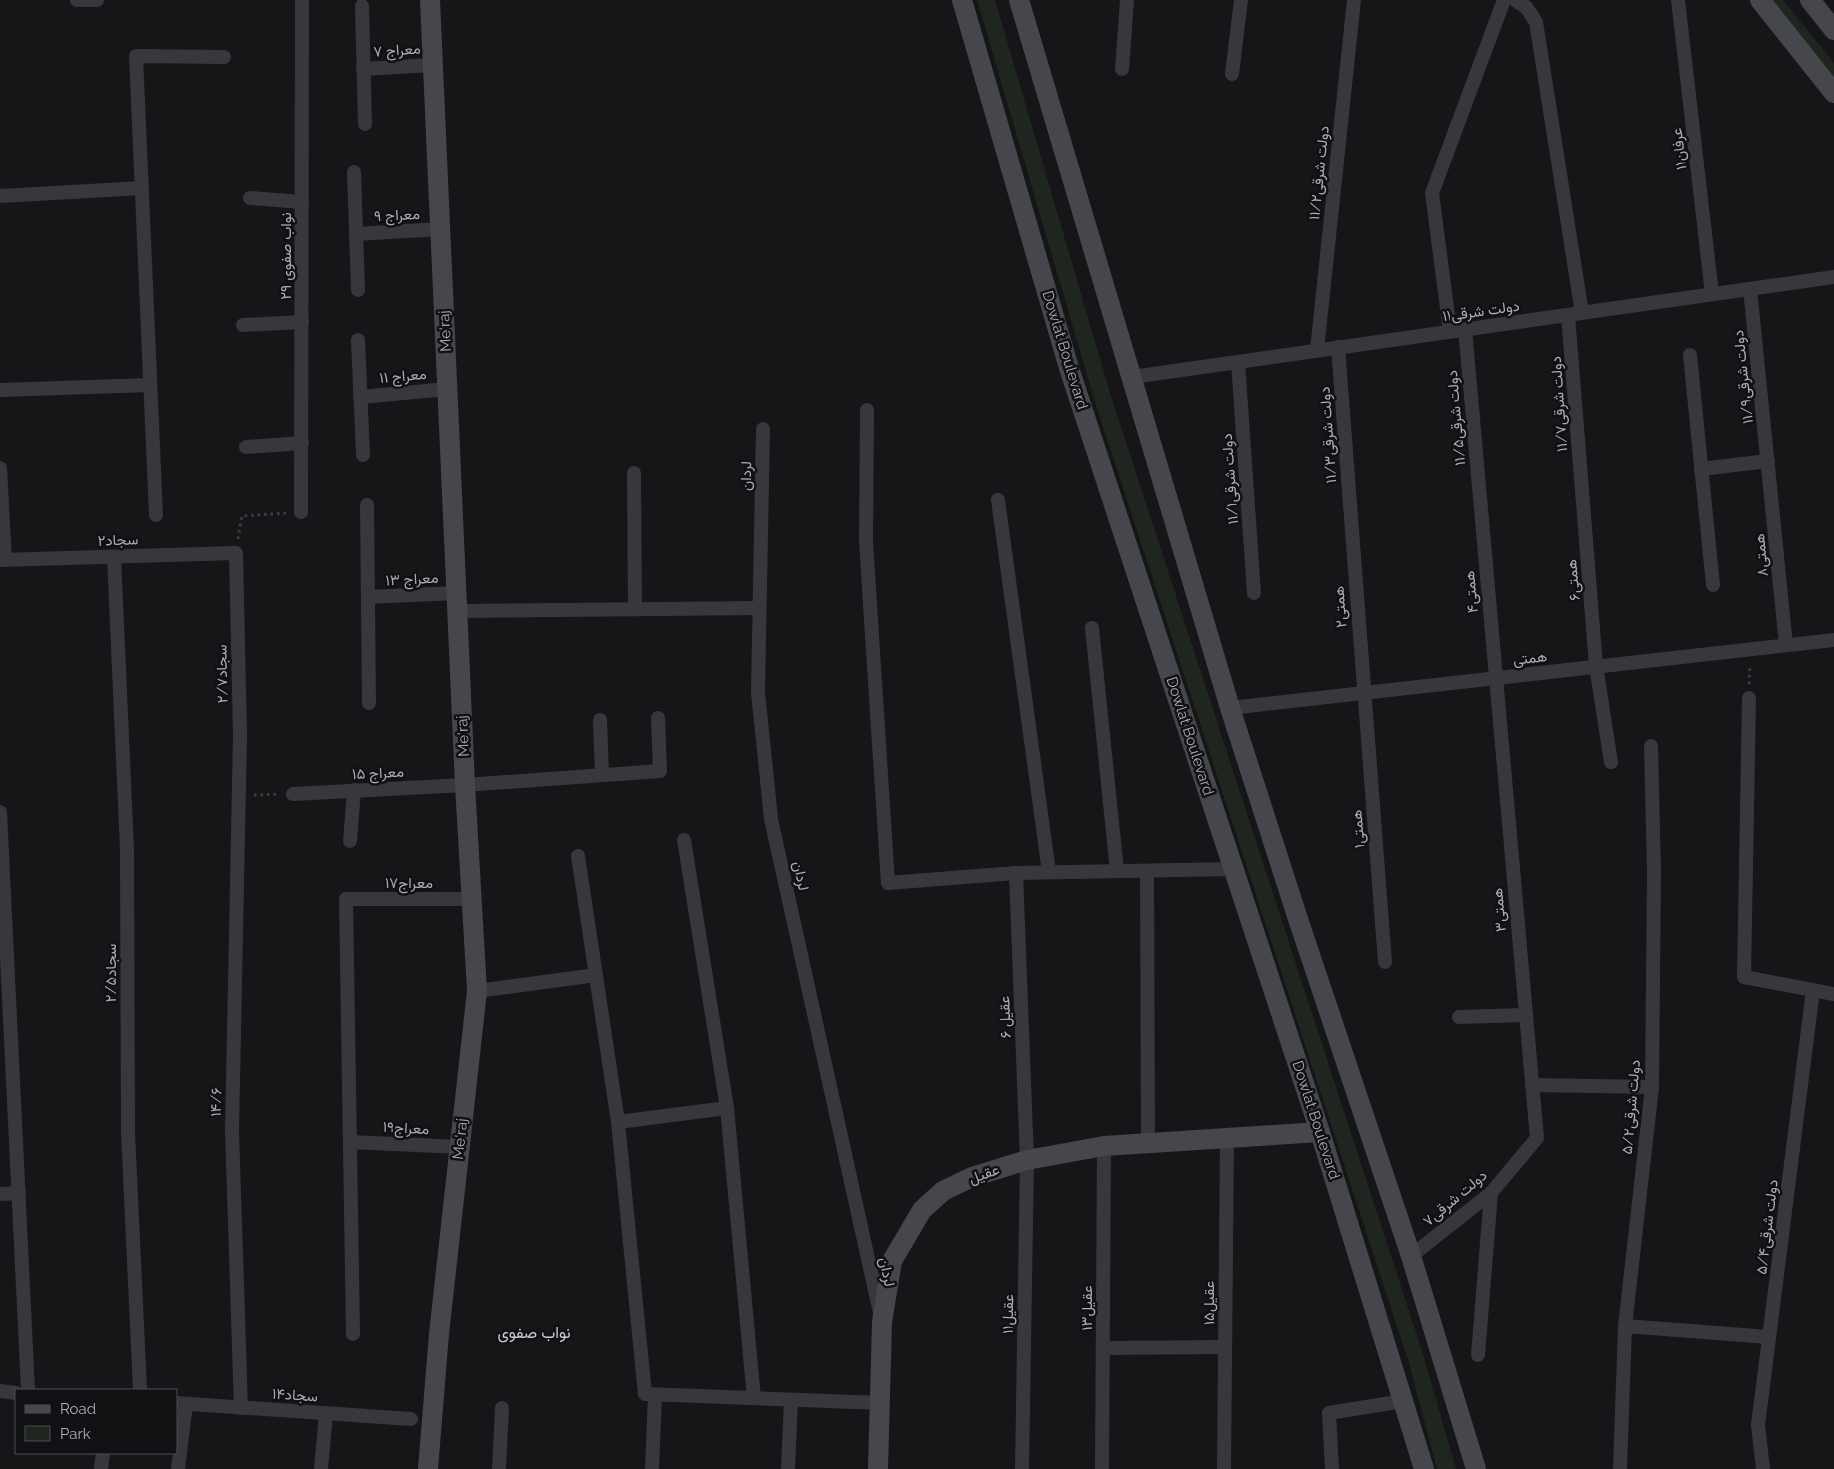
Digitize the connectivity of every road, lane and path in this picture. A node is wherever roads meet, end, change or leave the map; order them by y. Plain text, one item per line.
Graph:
1 (77, 0) edge
2 (97, 0) edge
3 (302, 0) edge
4 (430, 0) edge
5 (962, 0) edge
6 (1019, 0) edge
7 (1127, 0) edge
8 (1240, 0) edge
9 (1354, 0) edge
10 (1504, 0) edge
11 (1516, 0) edge
12 (1678, 0) edge
13 (1760, 0) edge
14 (1810, 0) edge
15 (362, 6) dead end
16 (1834, 30) edge
17 (224, 57) dead end
18 (433, 64) junction
19 (363, 69) junction
20 (1122, 69) dead end
21 (1232, 74) dead end
22 (1834, 93) edge
23 (364, 124) dead end
24 (354, 172) dead end
25 (142, 188) junction
26 (0, 196) edge
27 (250, 198) dead end
28 (302, 202) junction
29 (440, 229) junction
30 (356, 234) junction
31 (1834, 277) edge
32 (1750, 289) junction
33 (358, 290) dead end
34 (1712, 294) junction
35 (1582, 313) junction
36 (1568, 315) junction
37 (302, 322) junction
38 (243, 325) dead end
39 (1465, 329) junction
40 (1450, 331) junction
41 (358, 340) dead end
42 (1338, 347) junction
43 (1317, 350) junction
44 (1690, 355) dead end
45 (1238, 362) junction
46 (1132, 377) junction
47 (150, 385) junction
48 (448, 388) junction
49 (0, 390) edge
50 (360, 397) junction
51 (867, 410) dead end
52 (763, 429) dead end
53 (302, 443) junction
54 (246, 447) dead end
55 (363, 455) dead end
56 (1768, 461) junction
57 (0, 468) edge
58 (1702, 469) junction
59 (634, 473) dead end
60 (1582, 491) joint
61 (998, 500) dead end
62 (1480, 504) joint
63 (367, 505) dead end
64 (301, 512) joint
65 (156, 515) dead end
66 (1350, 520) joint
67 (236, 553) junction
68 (114, 557) junction
69 (2, 560) edge
70 (1713, 586) dead end
71 (1254, 593) dead end
72 (368, 598) junction
73 (457, 602) junction
74 (759, 608) junction
75 (634, 609) junction
76 (1092, 628) dead end
77 (1834, 640) edge
78 (1786, 645) junction
79 (1750, 649) junction
80 (1596, 666) junction
81 (1495, 678) junction
82 (1363, 692) junction
83 (1749, 698) joint
84 (369, 703) dead end
85 (1230, 708) junction
86 (658, 718) dead end
87 (600, 720) dead end
88 (1651, 746) dead end
89 (1611, 762) dead end
90 (602, 776) junction
91 (465, 785) junction
92 (354, 790) junction
93 (292, 794) joint
94 (238, 796) junction
95 (0, 812) edge
96 (350, 840) dead end
97 (684, 840) dead end
98 (578, 856) dead end
99 (1, 863) edge
100 (1233, 869) junction
101 (1117, 871) junction
102 (1146, 871) junction
103 (1049, 872) junction
104 (1016, 873) junction
105 (472, 899) junction
106 (1386, 962) dead end
107 (596, 974) junction
108 (1813, 990) junction
109 (477, 991) junction
110 (1834, 994) edge
111 (1525, 1015) junction
112 (1459, 1017) dead end
113 (1532, 1085) junction
114 (1652, 1087) junction
115 (727, 1108) junction
116 (618, 1122) junction
117 (1320, 1132) junction
118 (1226, 1138) junction
119 (1536, 1138) joint
120 (350, 1142) junction
121 (1148, 1143) junction
122 (1104, 1146) junction
123 (460, 1147) junction
124 (1027, 1160) junction
125 (19, 1193) junction
126 (1491, 1193) junction
127 (0, 1194) edge
128 (1411, 1256) junction
129 (882, 1322) junction
130 (1625, 1326) junction
131 (354, 1334) dead end
132 (1769, 1337) junction
133 (1225, 1347) junction
134 (1103, 1348) junction
135 (1478, 1355) dead end
136 (28, 1389) edge
137 (140, 1389) edge
138 (0, 1391) edge
139 (15, 1393) edge
140 (655, 1395) junction
141 (754, 1398) junction
142 (791, 1400) junction
143 (1403, 1401) junction
144 (880, 1403) junction
145 (181, 1404) edge
146 (241, 1408) junction
147 (502, 1408) dead end
148 (326, 1414) junction
149 (411, 1420) dead end
150 (103, 1454) edge
151 (101, 1469) edge
152 (178, 1469) edge
153 (321, 1469) edge
154 (428, 1469) edge
155 (499, 1469) edge
156 (652, 1469) edge
157 (788, 1469) edge
158 (878, 1469) edge
159 (1022, 1469) edge
160 (1102, 1469) edge
161 (1224, 1469) edge
162 (1332, 1469) edge
163 (1424, 1469) edge
164 (1476, 1469) edge
165 (1620, 1469) edge
166 (1763, 1469) edge

1 - 2 street
3 - 28 street, نواب صفوی ۲۹
4 - 18 main road, Me'raj
5 - 100 main road, Dowlat Boulevard
6 - 46 main road
7 - 20 street
8 - 21 street
9 - 43 street, ۱۱/۲دولت شرقی
10 - 40 street
11 - 35 street
12 - 34 street, ۱۱عرفان
13 - 22 main road
14 - 16 main road
15 - 19 street
17 - 25 street
18 - 19 street, معراج ۷
18 - 29 main road, Me'raj
19 - 23 street
24 - 30 street
25 - 26 street
25 - 47 street
27 - 28 street
28 - 37 street, نواب صفوی ۲۹
29 - 30 street, معراج ۹
29 - 48 main road, Me'raj
30 - 33 street
31 - 32 street, ۱۱دولت شرقی
32 - 34 street, ۱۱دولت شرقی
32 - 56 street, ۱۱/۹دولت شرقی
34 - 35 street, ۱۱دولت شرقی
35 - 36 street, ۱۱دولت شرقی
36 - 39 street, ۱۱دولت شرقی
36 - 60 street, ۱۱/۷دولت شرقی
37 - 38 street
37 - 53 street, نواب صفوی ۲۹
39 - 40 street, ۱۱دولت شرقی
39 - 62 street, ۱۱/۵دولت شرقی
40 - 42 street, ۱۱دولت شرقی
41 - 50 street
42 - 43 street, ۱۱دولت شرقی
42 - 66 street, ۱۱/۳دولت شرقی
43 - 45 street, ۱۱دولت شرقی
44 - 58 street
45 - 46 street, ۱۱دولت شرقی
45 - 71 street, ۱۱/۱دولت شرقی
46 - 85 main road
47 - 49 street
47 - 65 street
48 - 50 street, معراج ۱۱
48 - 73 main road, Me'raj
50 - 55 street
51 - 104 street
52 - 74 street, لردان
53 - 54 street
53 - 64 street, نواب صفوی ۲۹
56 - 58 street
56 - 78 street, همتی۸
57 - 69 street
58 - 70 street
59 - 75 street
60 - 80 street, ۶همتی
61 - 103 street
62 - 81 street, ۴همتی
63 - 72 street
64 - 67 path
66 - 82 street, ۲همتی
67 - 68 street, ۲سجاد
67 - 94 street, سجاد۲/۷
68 - 69 street, ۲سجاد
68 - 137 street, ۲/۵سجاد
72 - 73 street, معراج ۱۳
72 - 84 street
73 - 75 street, معراج ۱۳
73 - 91 main road, Me'raj
74 - 75 street, معراج ۱۳
74 - 129 street, لردان
76 - 101 street
77 - 78 street, همتی
78 - 79 street, همتی
79 - 80 street, همتی
79 - 83 path
80 - 81 street, همتی
80 - 89 street, ۶همتی
81 - 82 street, همتی
81 - 111 street, ۳همتی
82 - 85 street, همتی
82 - 106 street, ۱همتی
83 - 108 street
85 - 128 main road
86 - 90 street, معراج ۱۵
87 - 90 street
88 - 114 street, ۵/۲دولت شرقی
90 - 91 street, معراج ۱۵
91 - 92 street, معراج ۱۵
91 - 105 main road, Me'raj
92 - 93 street, معراج ۱۵
92 - 96 street
93 - 94 path
94 - 146 street, ۱۴/۶
95 - 99 street
97 - 115 street
98 - 107 street
99 - 125 street
100 - 102 street
100 - 117 main road, Dowlat Boulevard
101 - 102 street
101 - 103 street
102 - 121 street
103 - 104 street
104 - 124 street, عقیل ۶
105 - 109 main road, Me'raj
105 - 120 street, معراج۱۷
107 - 109 street
107 - 116 street
108 - 110 street
108 - 132 street, ۵/۴دولت شرقی
109 - 123 main road, Me'raj
111 - 112 street
111 - 113 street, ۳همتی
113 - 114 street
113 - 119 street, ۳همتی
114 - 130 street, ۵/۲دولت شرقی
115 - 116 street
115 - 141 street
116 - 140 street
117 - 118 main road, عقیل
117 - 143 main road, Dowlat Boulevard
118 - 121 main road, عقیل
118 - 133 street, عقیل۱۵
119 - 126 street, ۷دولت شرقی
120 - 123 street, معراج۱۹
120 - 131 street
121 - 122 main road, عقیل
122 - 124 main road, عقیل
122 - 134 street, عقیل۱۳
123 - 154 main road, Me'raj
124 - 129 main road, عقیل
124 - 159 street, عقیل۱۱
125 - 127 street
125 - 136 street
126 - 128 street, ۷دولت شرقی
126 - 135 street
128 - 164 main road
129 - 144 main road, عقیل
130 - 132 street
130 - 165 street, ۵/۲دولت شرقی
132 - 166 street, ۵/۴دولت شرقی
133 - 134 street
133 - 161 street, عقیل۱۵
134 - 160 street, عقیل۱۳
138 - 139 street
140 - 141 street
140 - 156 street
141 - 142 street
142 - 144 street
142 - 157 street
143 - 162 street
143 - 163 main road, Dowlat Boulevard
144 - 158 main road, عقیل
145 - 146 street, ۱۴سجاد
145 - 152 street
146 - 148 street, ۱۴سجاد
147 - 155 street
148 - 149 street, ۱۴سجاد
148 - 153 street
150 - 151 street

